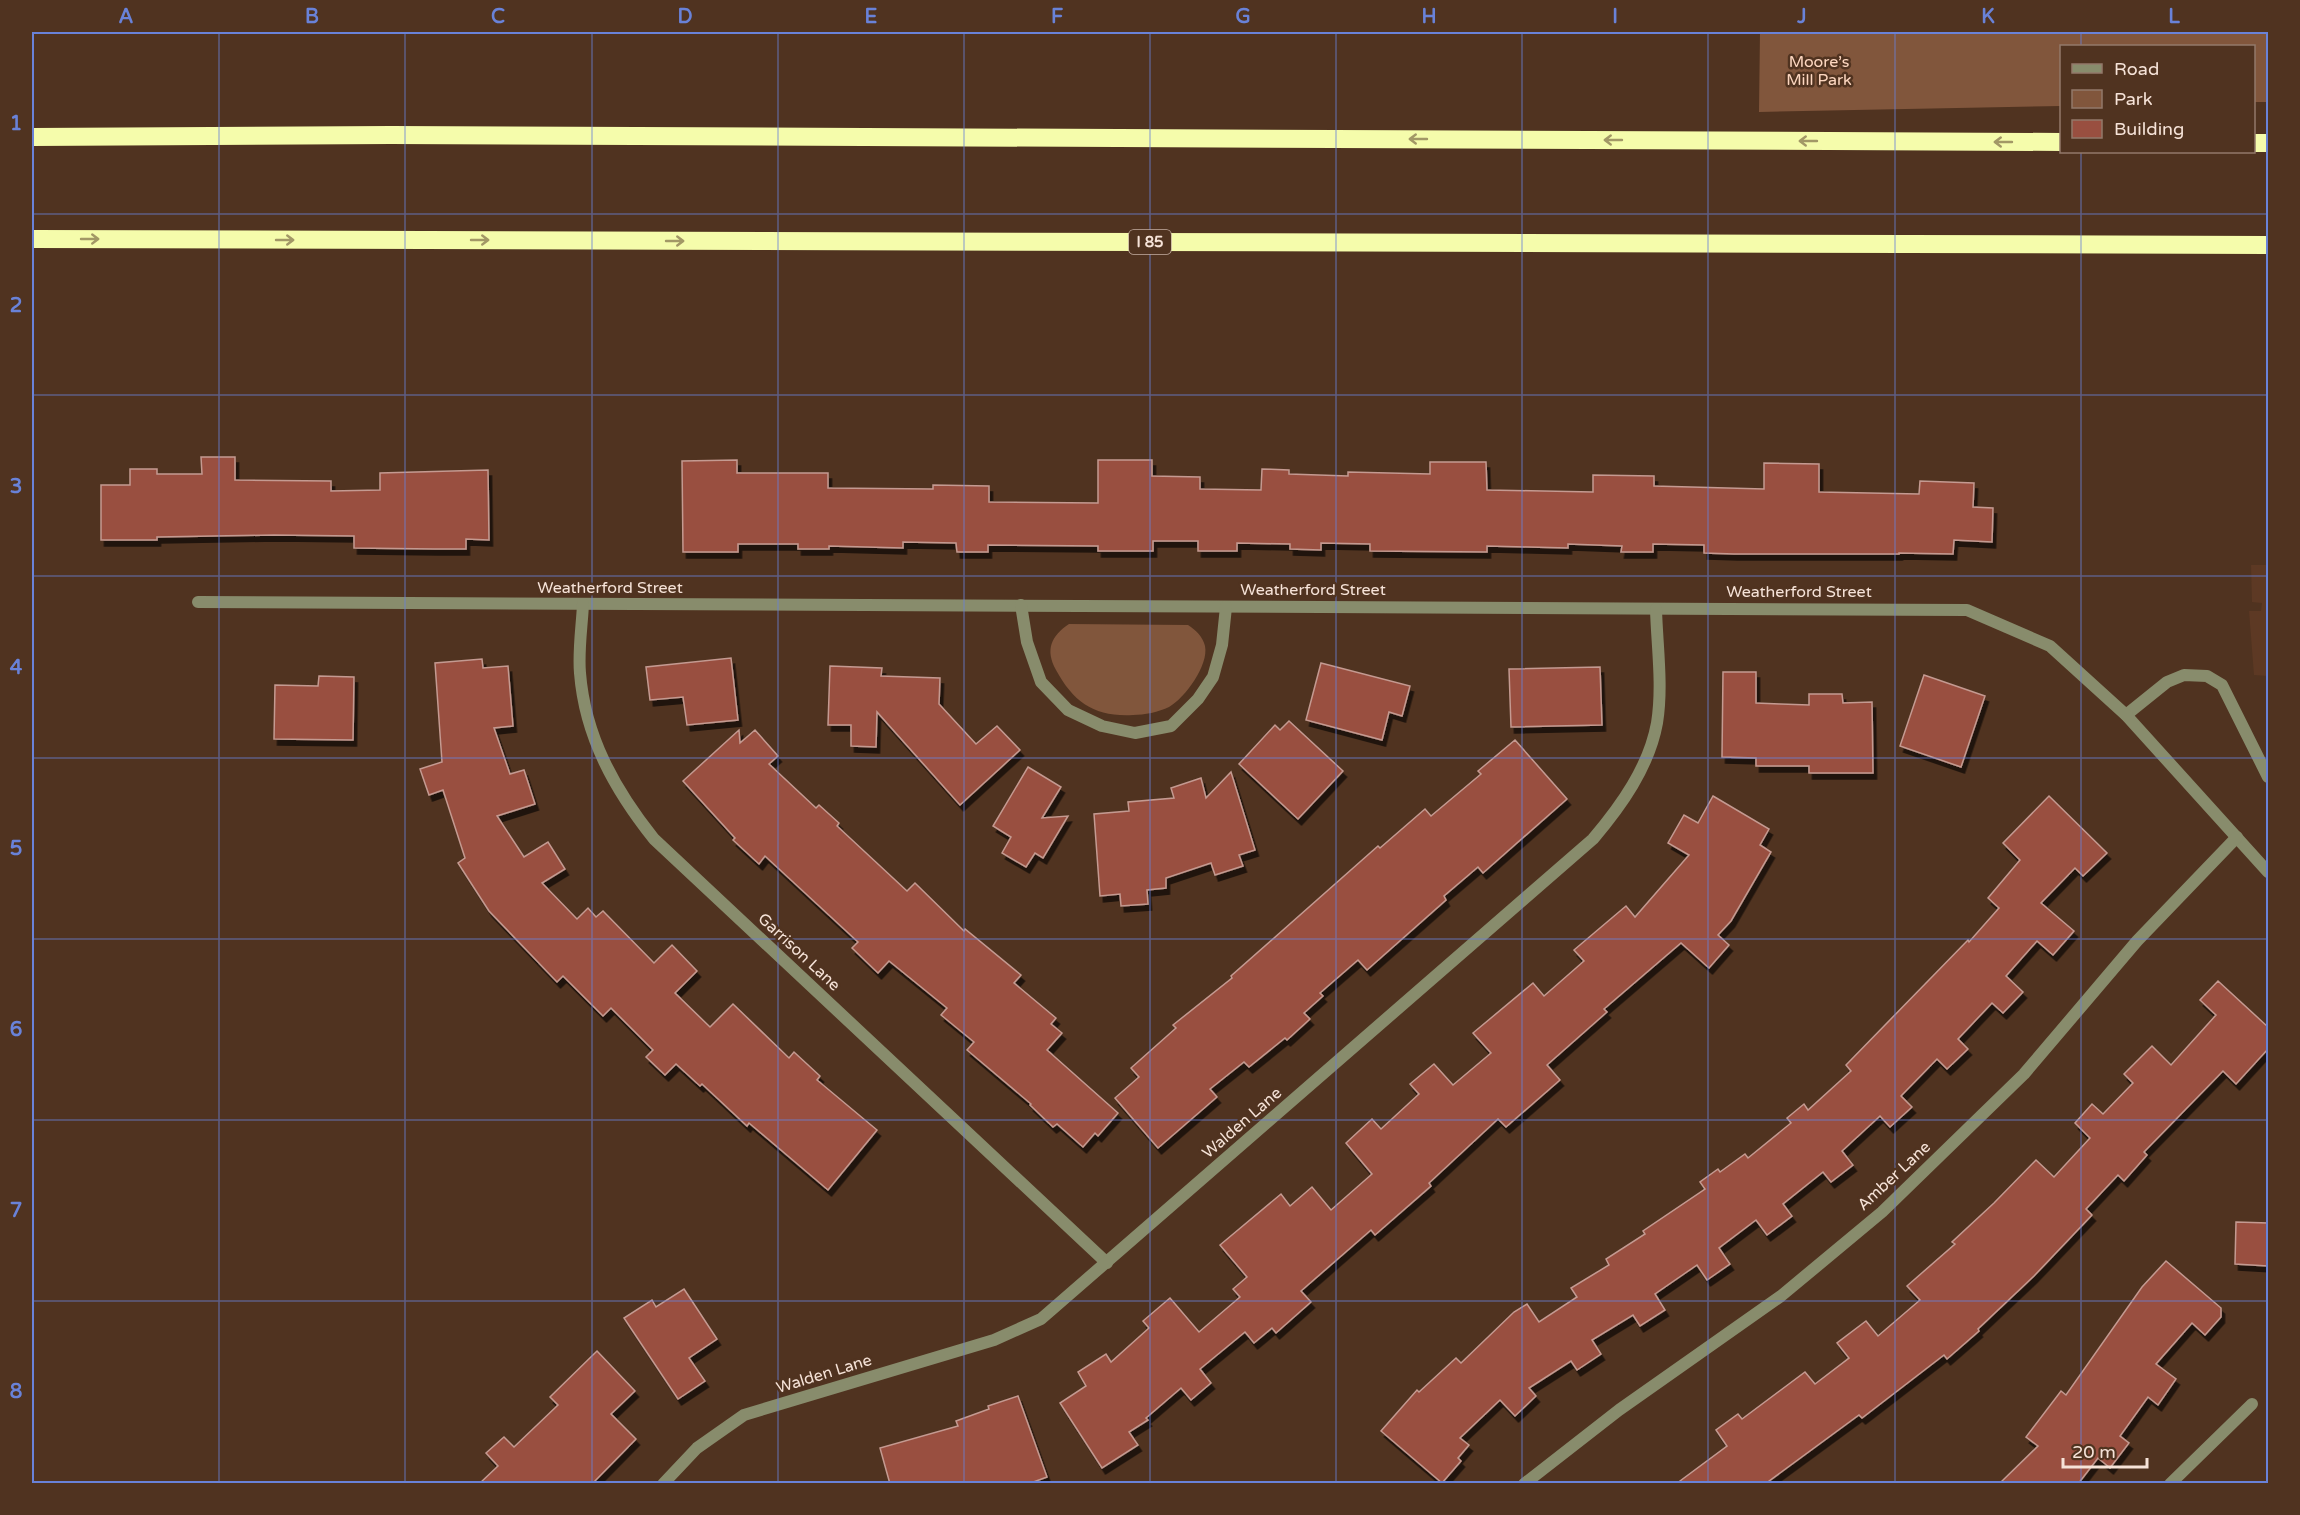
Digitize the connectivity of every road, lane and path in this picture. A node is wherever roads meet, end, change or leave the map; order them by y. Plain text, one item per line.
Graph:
1 (32, 137) edge
2 (2060, 142) edge
3 (32, 239) edge
4 (2268, 245) edge
5 (198, 602) dead end
6 (583, 604) junction
7 (1021, 605) junction
8 (1226, 606) junction
9 (1656, 609) junction
10 (2126, 715) junction
11 (2268, 777) edge
12 (2237, 837) junction
13 (2268, 872) edge
14 (1107, 1263) junction
15 (2252, 1404) dead end
16 (663, 1484) edge
17 (1524, 1484) edge
18 (2170, 1484) edge

2 -> 1 highway
3 -> 4 highway, I 85
5 - 6 street, Weatherford Street
6 - 7 street, Weatherford Street
6 - 14 street, Garrison Lane
7 - 8 street, Weatherford Street
7 - 8 street, Weatherford Street
8 - 9 street, Weatherford Street
9 - 10 street, Weatherford Street
9 - 14 street, Walden Lane
10 - 11 street
10 - 12 street, Weatherford Street
12 - 13 street, Weatherford Street
12 - 17 street, Amber Lane
14 - 16 street, Walden Lane
15 - 18 street

